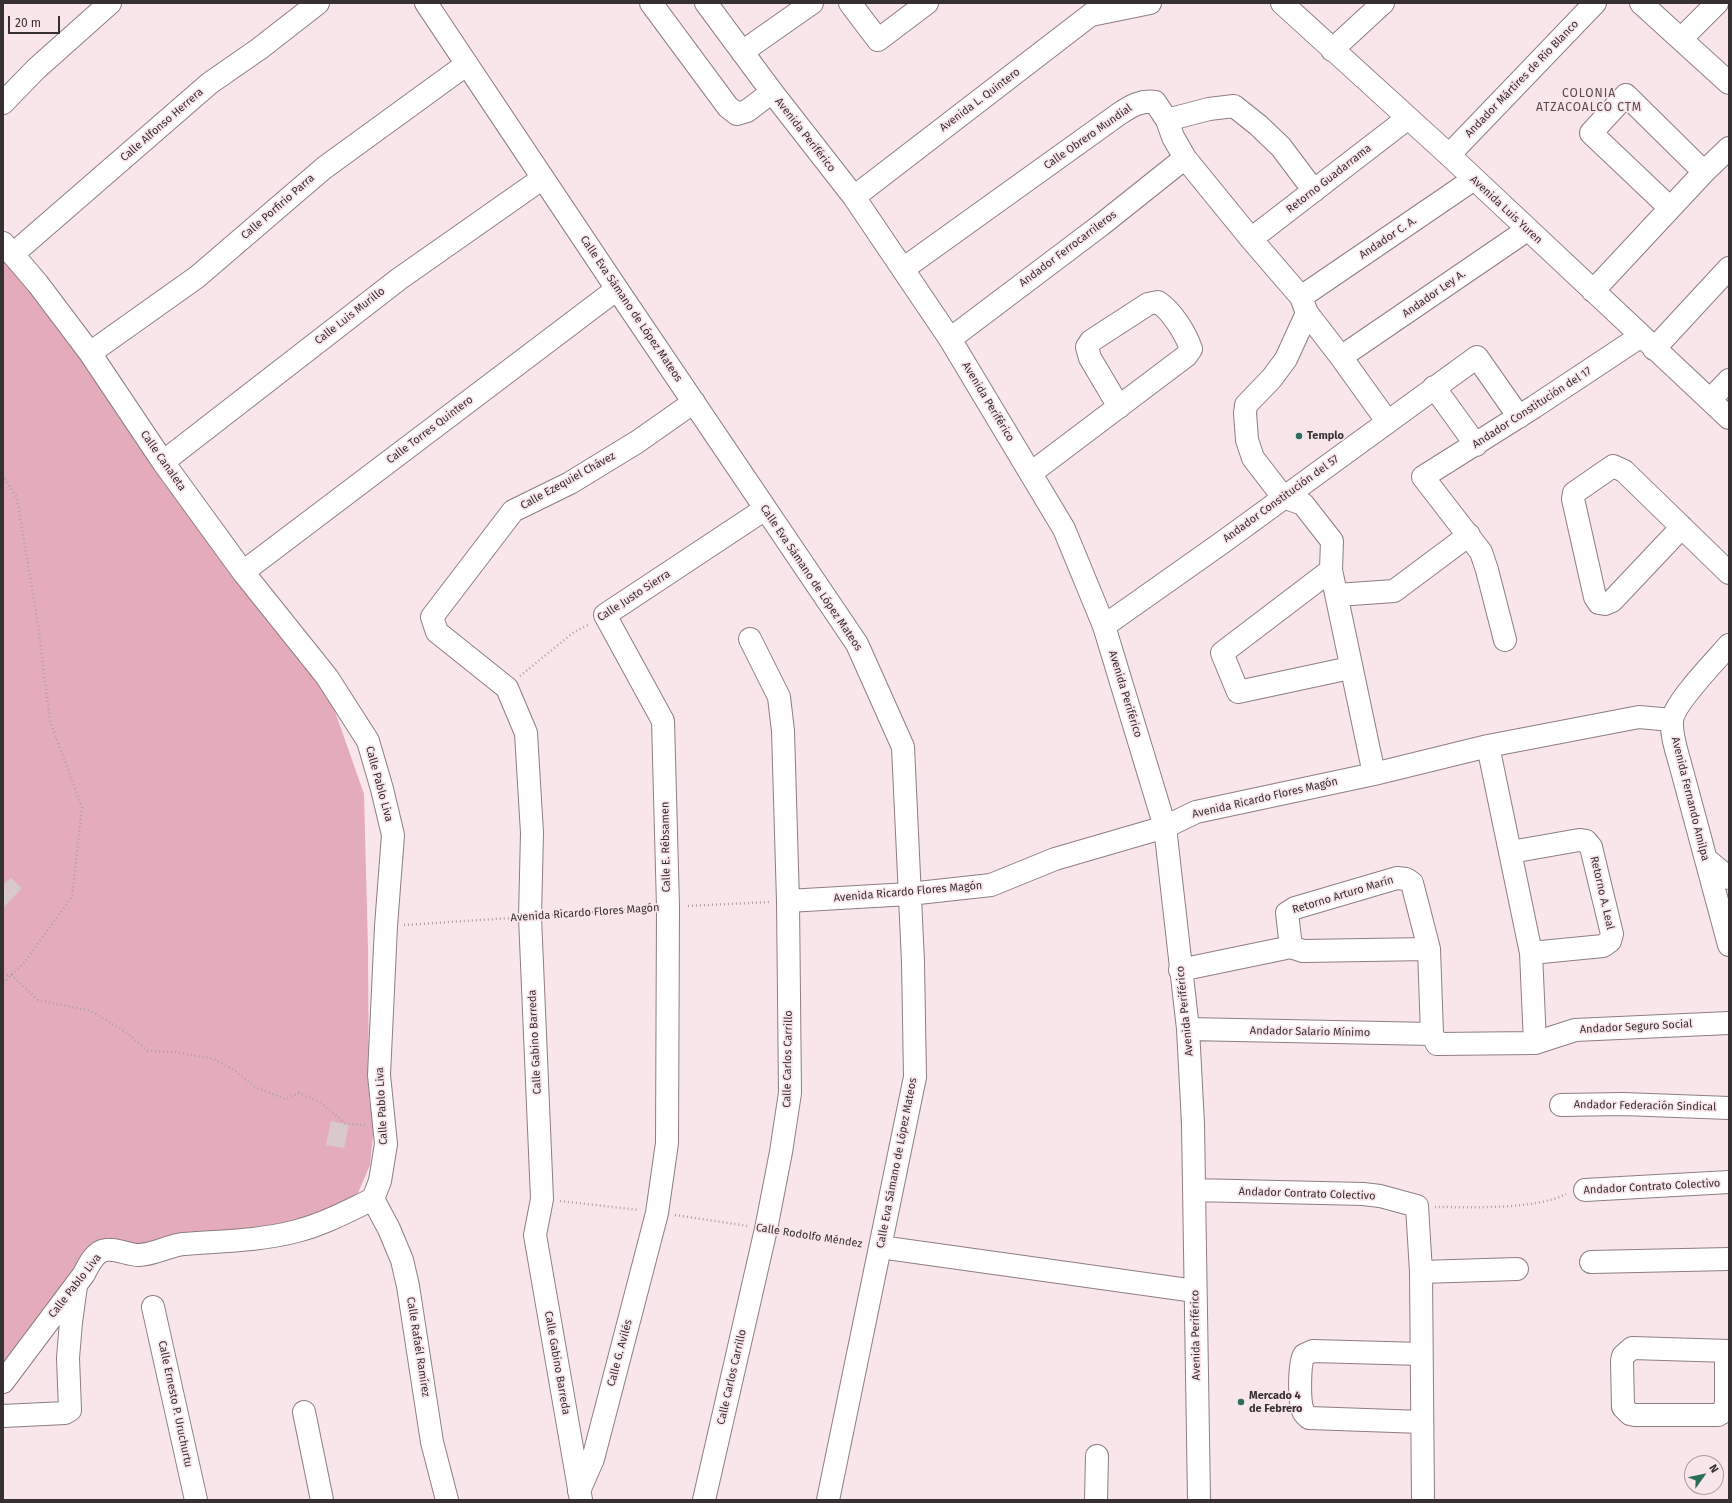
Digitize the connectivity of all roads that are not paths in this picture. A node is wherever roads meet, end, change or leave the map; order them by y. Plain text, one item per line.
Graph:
1 (110, 3) edge
2 (318, 3) edge
3 (426, 3) edge
4 (651, 3) edge
5 (706, 3) edge
6 (812, 3) edge
7 (850, 3) edge
8 (927, 3) edge
9 (1150, 3) edge
10 (1282, 3) edge
11 (1383, 3) edge
12 (1595, 3) edge
13 (1641, 3) edge
14 (1717, 3) edge
15 (1099, 9) edge
16 (1680, 39) junction
17 (1332, 50) junction
18 (742, 52) junction
19 (467, 64) junction
20 (1729, 83) edge
21 (772, 92) junction
22 (3, 102) edge
23 (1408, 118) junction
24 (1167, 120) junction
25 (1729, 148) edge
26 (1449, 155) junction
27 (1185, 158) junction
28 (1704, 172) junction
29 (543, 178) junction
30 (1474, 179) junction
31 (1314, 191) junction
32 (854, 197) junction
33 (1670, 208) junction
34 (1527, 230) junction
35 (1251, 239) junction
36 (8, 248) edge
37 (1729, 268) edge
38 (903, 269) junction
39 (617, 288) junction
40 (1593, 291) junction
41 (1304, 305) junction
42 (950, 339) junction
43 (1648, 343) junction
44 (90, 353) junction
45 (1341, 357) junction
46 (1729, 380) edge
47 (1434, 387) junction
48 (1710, 400) junction
49 (694, 402) junction
50 (1119, 407) junction
51 (1519, 417) junction
52 (1729, 418) edge
53 (1387, 421) junction
54 (1476, 445) junction
55 (163, 462) junction
56 (1031, 473) junction
57 (1283, 497) junction
58 (765, 509) junction
59 (1682, 527) junction
60 (1469, 535) junction
61 (1331, 570) junction
62 (243, 572) junction
63 (1729, 573) edge
64 (1337, 595) junction
65 (605, 616) joint
66 (432, 617) joint
67 (1104, 626) junction
68 (750, 639) dead end
69 (1505, 640) dead end
70 (1729, 645) edge
71 (1350, 668) junction
72 (327, 677) joint
73 (1672, 720) junction
74 (1488, 746) junction
75 (1374, 774) junction
76 (1165, 827) junction
77 (1511, 852) junction
78 (1706, 859) junction
79 (1729, 878) edge
80 (909, 894) junction
81 (788, 901) junction
82 (1727, 932) edge
83 (1291, 947) junction
84 (1429, 949) junction
85 (1531, 953) junction
86 (1180, 970) junction
87 (1729, 1023) edge
88 (1188, 1029) junction
89 (1432, 1034) junction
90 (1535, 1043) junction
91 (1561, 1105) dead end
92 (1729, 1108) edge
93 (1729, 1182) edge
94 (1194, 1190) junction
95 (1585, 1190) road end
96 (373, 1199) junction
97 (657, 1213) joint
98 (880, 1247) junction
99 (1729, 1259) edge
100 (1591, 1262) dead end
101 (1517, 1269) dead end
102 (1421, 1272) junction
103 (76, 1285) junction
104 (1195, 1291) junction
105 (153, 1307) dead end
106 (1728, 1351) edge
107 (1421, 1354) junction
108 (3, 1382) edge
109 (304, 1412) dead end
110 (3, 1416) edge
111 (1422, 1422) junction
112 (1097, 1456) dead end
113 (580, 1496) edge
114 (196, 1500) edge
115 (322, 1500) edge
116 (447, 1500) edge
117 (704, 1500) edge
118 (828, 1500) edge
119 (1096, 1500) edge
120 (1199, 1500) edge
121 (1423, 1500) edge

1 - 22 street
2 - 36 street, Calle Alfonso Herrera
3 - 19 street, Calle Eva Sámano de López Mateos
4 - 21 street
5 - 18 street, Avenida Periférico
6 - 18 street
7 - 8 street
9 - 15 street
10 - 17 street, Avenida Luis Yuren
11 - 17 street
12 - 26 street, Andador Mártires de Río Blanco
13 - 16 street
14 - 16 street
15 - 32 street, Avenida L. Quintero
16 - 20 street
17 - 23 street, Avenida Luis Yuren
18 - 21 street, Avenida Periférico
19 - 29 street, Calle Eva Sámano de López Mateos
19 - 44 street, Calle Porfirio Parra
21 - 32 street, Avenida Periférico
23 - 26 street, Avenida Luis Yuren
23 - 31 street, Retorno Guadarrama
24 - 27 street, Calle Obrero Mundial
24 - 31 street
24 - 38 street, Calle Obrero Mundial
25 - 28 street
26 - 30 street, Avenida Luis Yuren
27 - 35 street, Calle Obrero Mundial
27 - 42 street, Andador Ferrocarrileros
28 - 33 street
28 - 33 street
29 - 39 street, Calle Eva Sámano de López Mateos
29 - 55 street, Calle Luis Murillo
30 - 34 street, Avenida Luis Yuren
30 - 41 street, Andador C. A.
31 - 35 street, Retorno Guadarrama
32 - 38 street, Avenida Periférico
33 - 40 street
34 - 40 street, Avenida Luis Yuren
34 - 45 street, Andador Ley A.
35 - 41 street, Calle Obrero Mundial
36 - 44 street, Calle Canaleta
37 - 43 street, Andador Constitución del 17
38 - 42 street, Avenida Periférico
39 - 49 street, Calle Eva Sámano de López Mateos
39 - 62 street, Calle Torres Quintero
40 - 43 street, Avenida Luis Yuren
41 - 45 street, Calle Obrero Mundial
41 - 57 street
42 - 56 street, Avenida Periférico
43 - 48 street, Avenida Luis Yuren
43 - 51 street, Andador Constitución del 17
44 - 55 street, Calle Canaleta
45 - 53 street, Calle Obrero Mundial
46 - 48 street
47 - 51 street, Andador Constitución del 57
47 - 53 street, Andador Constitución del 57
47 - 54 street
48 - 52 street, Avenida Luis Yuren
49 - 58 street, Calle Eva Sámano de López Mateos
49 - 66 street, Calle Ezequiel Chávez
50 - 50 street
50 - 56 street
51 - 54 street, Andador Constitución del 17
53 - 57 street, Andador Constitución del 57
54 - 60 street, Andador Constitución del 17
55 - 62 street, Calle Canaleta
56 - 67 street, Avenida Periférico
57 - 61 street
57 - 67 street, Andador Constitución del 57
58 - 65 street, Calle Justo Sierra
58 - 80 street, Calle Eva Sámano de López Mateos
59 - 59 street
59 - 63 street
60 - 64 street
60 - 69 street
61 - 64 street
61 - 71 street
62 - 72 street, Calle Canaleta
64 - 71 street
65 - 97 street, Calle E. Rébsamen
66 - 113 street, Calle Gabino Barreda
67 - 76 street, Avenida Periférico
68 - 81 street, Calle Carlos Carrillo
70 - 73 street
71 - 75 street
72 - 96 street, Calle Pablo Liva
73 - 74 street, Avenida Ricardo Flores Magón
73 - 78 street, Avenida Fernando Amilpa
74 - 75 street, Avenida Ricardo Flores Magón
74 - 77 street
75 - 76 street, Avenida Ricardo Flores Magón
76 - 80 street, Avenida Ricardo Flores Magón
76 - 86 street, Avenida Periférico
77 - 85 street
77 - 85 street, Retorno A. Leal
78 - 79 street
78 - 82 street, Avenida Fernando Amilpa
80 - 81 street, Avenida Ricardo Flores Magón
80 - 98 street, Calle Eva Sámano de López Mateos
81 - 117 street, Calle Carlos Carrillo
83 - 84 street
83 - 84 street, Retorno Arturo Marín
83 - 86 street
84 - 89 street, Retorno Arturo Marín
85 - 90 street
86 - 88 street, Avenida Periférico
87 - 90 street, Andador Seguro Social
88 - 89 street, Andador Salario Mínimo
88 - 94 street, Avenida Periférico
89 - 90 street, Andador Seguro Social
91 - 92 street, Andador Federación Sindical
93 - 95 street, Andador Contrato Colectivo
94 - 102 street, Andador Contrato Colectivo
94 - 104 street, Avenida Periférico
96 - 103 street, Calle Pablo Liva
96 - 116 street, Calle Rafaél Ramírez
97 - 113 street, Calle G. Avilés
98 - 104 street
98 - 118 street, Calle Eva Sámano de López Mateos
99 - 100 street
101 - 102 street
102 - 107 street
103 - 108 street, Calle Pablo Liva
103 - 110 street
104 - 120 street, Avenida Periférico
105 - 114 street, Calle Ernesto P. Uruchurtu
106 - 106 street
107 - 111 street
107 - 111 street
109 - 115 street
111 - 121 street
112 - 119 street

